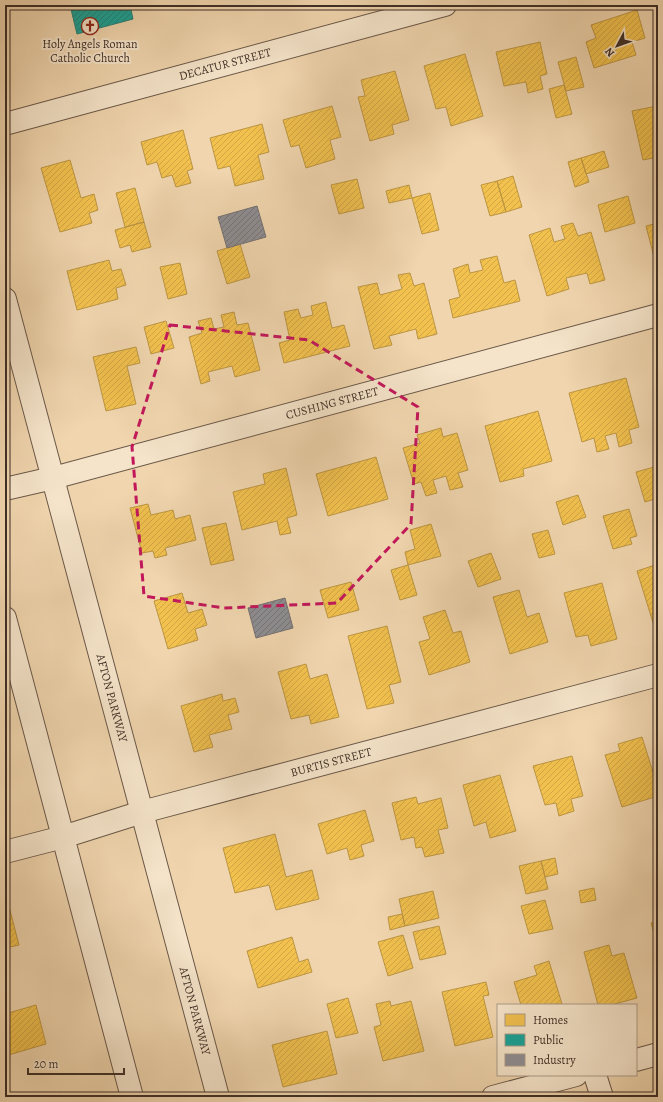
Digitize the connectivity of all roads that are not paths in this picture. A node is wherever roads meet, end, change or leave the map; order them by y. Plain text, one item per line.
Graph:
1 (445, 5) edge
2 (5, 124) edge
3 (5, 299) edge
4 (658, 315) edge
5 (53, 478) junction
6 (5, 489) edge
7 (5, 618) edge
8 (658, 675) edge
9 (142, 812) junction
10 (63, 837) junction
11 (5, 852) edge
12 (658, 1054) edge
13 (637, 1060) edge
14 (572, 1076) edge
15 (595, 1076) edge
16 (132, 1097) edge
17 (218, 1097) edge
18 (493, 1097) edge
19 (602, 1097) edge

1 - 2 street, DECATUR STREET
3 - 5 street, AFTON PARKWAY
4 - 5 street, CUSHING STREET
5 - 6 street, CUSHING STREET
5 - 9 street, AFTON PARKWAY
7 - 10 street
8 - 9 street, BURTIS STREET
9 - 10 street, BURTIS STREET
9 - 17 street, AFTON PARKWAY
10 - 11 street, BURTIS STREET
10 - 16 street
12 - 13 street
14 - 18 street
15 - 19 street

